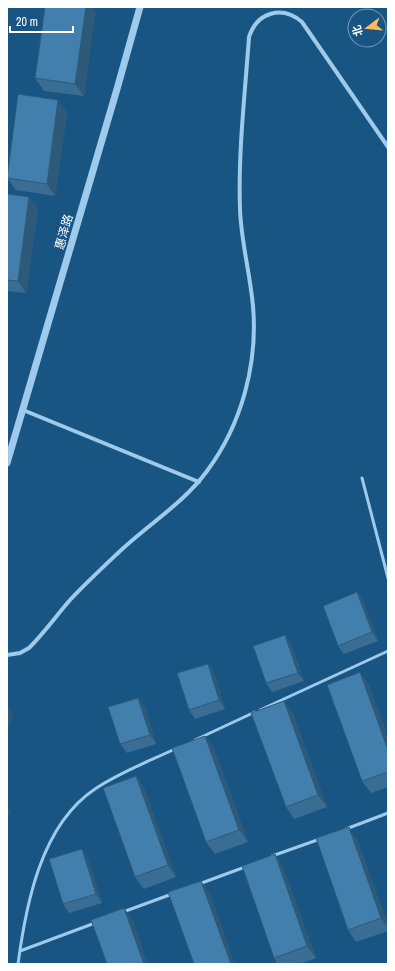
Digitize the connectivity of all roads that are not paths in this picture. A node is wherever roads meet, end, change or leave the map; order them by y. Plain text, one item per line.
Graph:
1 (140, 7) edge
2 (388, 147) edge
3 (23, 410) junction
4 (7, 463) edge
5 (362, 478) dead end
6 (199, 482) junction
7 (388, 578) edge
8 (388, 651) edge
9 (7, 655) edge
10 (189, 743) edge
11 (182, 746) edge
12 (388, 813) edge
13 (344, 830) edge
14 (322, 838) edge
15 (270, 857) edge
16 (248, 865) edge
17 (196, 885) edge
18 (174, 893) edge
19 (116, 915) edge
20 (101, 920) edge
21 (20, 951) junction
22 (18, 964) edge

1 - 3 street, 惠泽路
2 - 6 street
3 - 4 street, 惠泽路
3 - 6 street
5 - 7 lane
6 - 9 street
8 - 10 lane
11 - 21 lane
12 - 13 lane
14 - 15 lane
16 - 17 lane
18 - 19 lane
20 - 21 lane
21 - 22 lane

